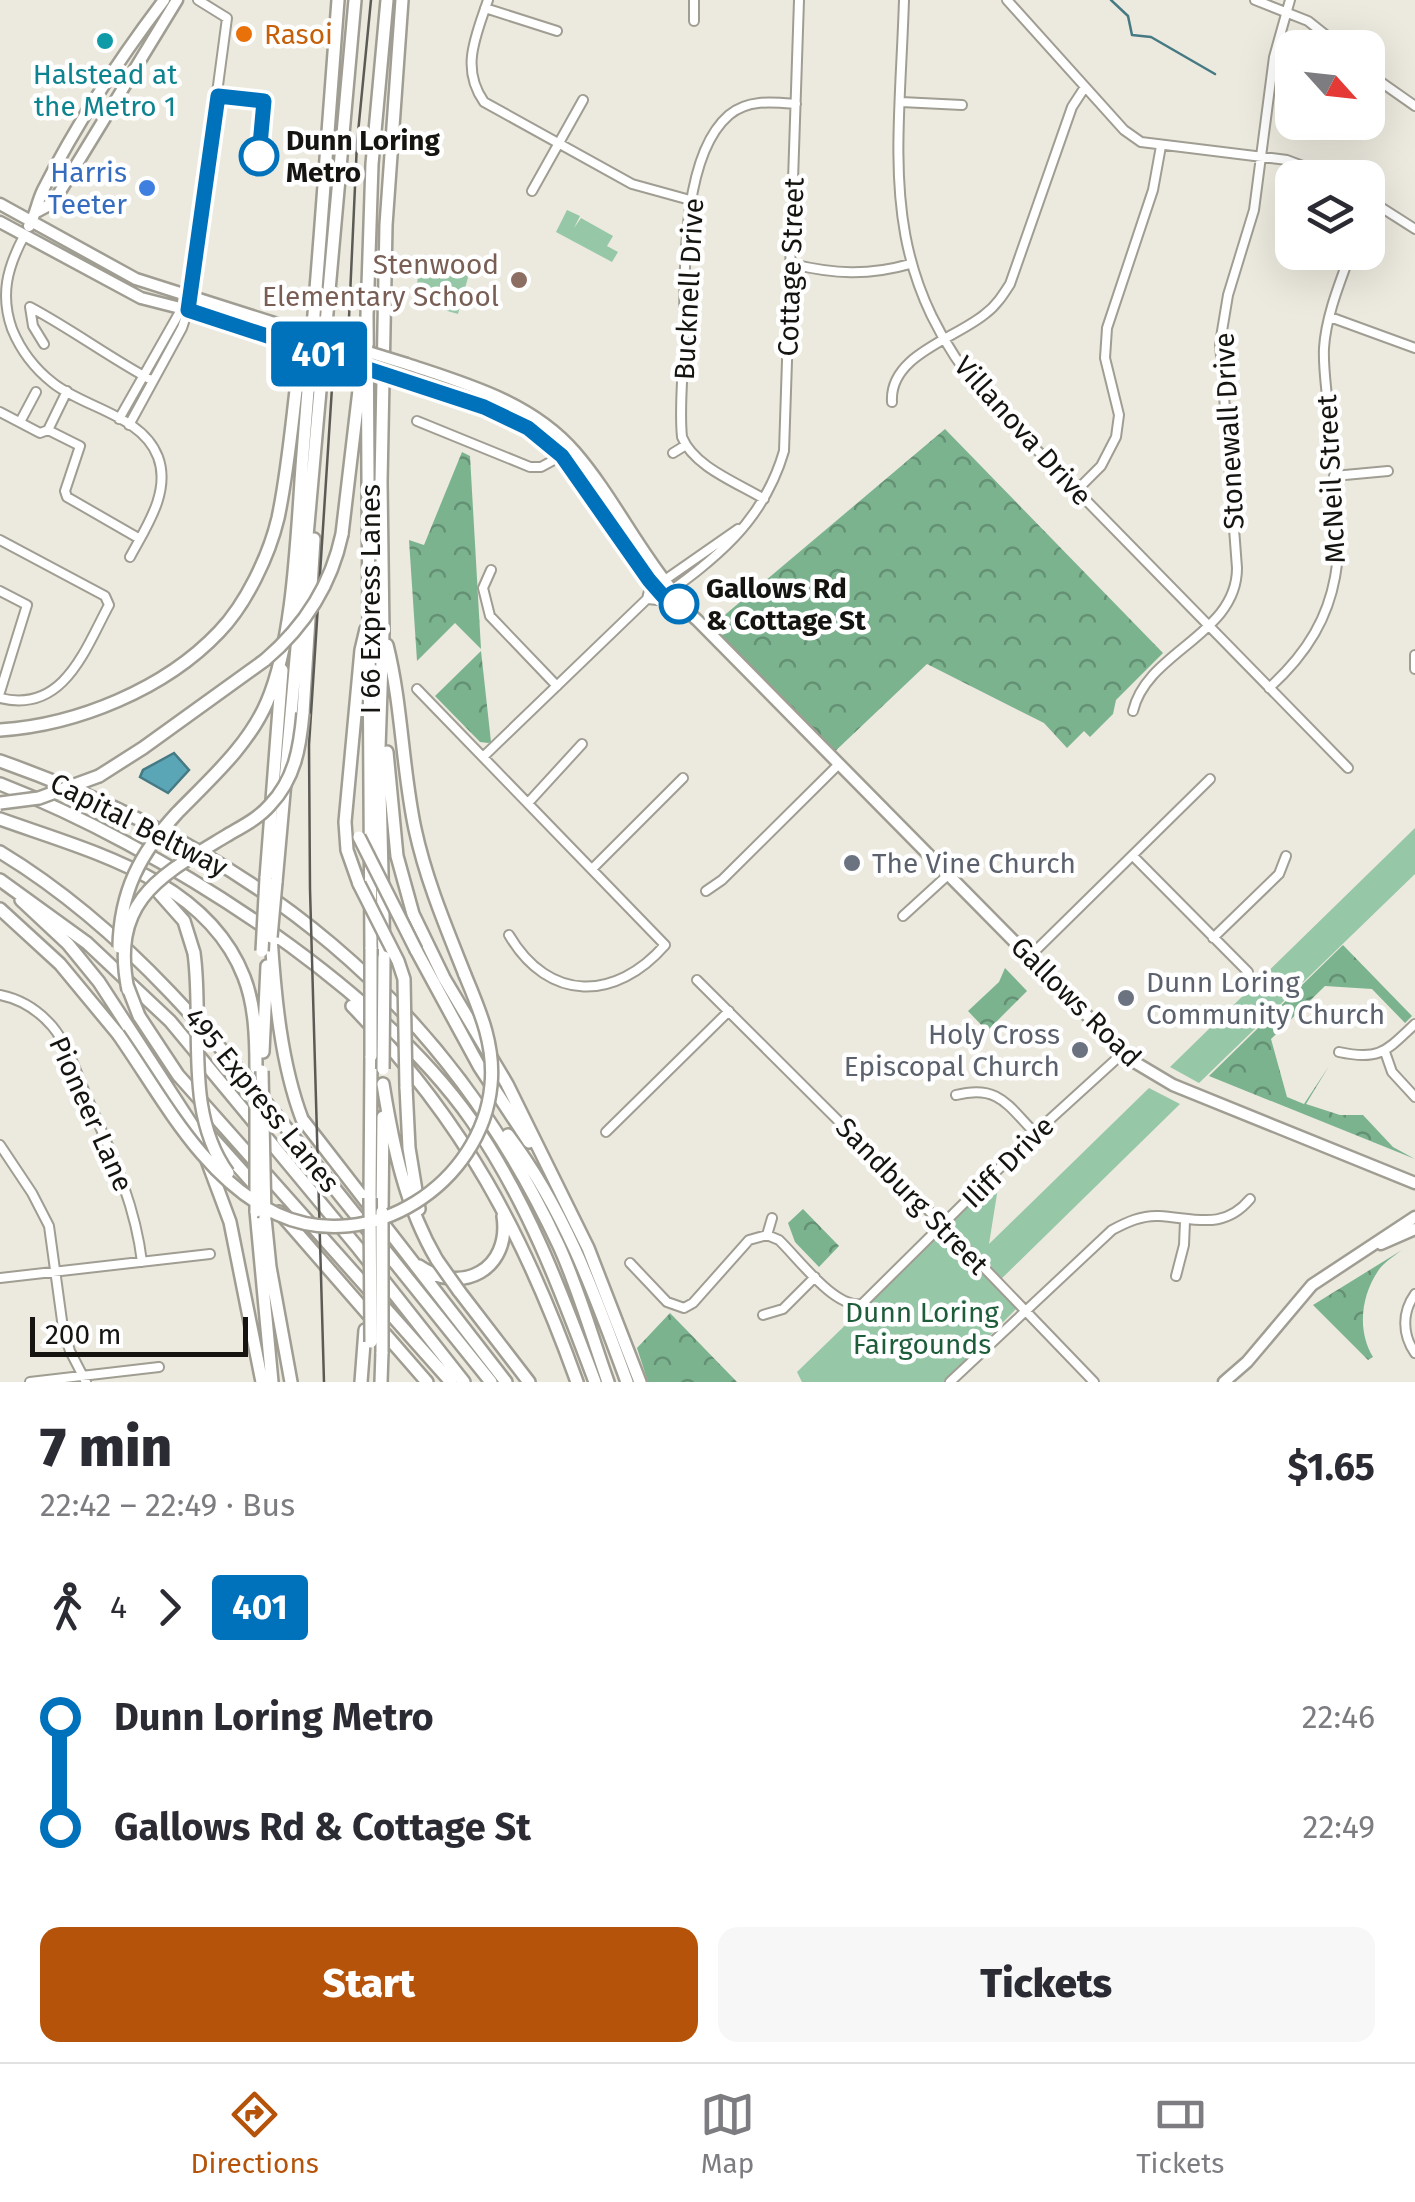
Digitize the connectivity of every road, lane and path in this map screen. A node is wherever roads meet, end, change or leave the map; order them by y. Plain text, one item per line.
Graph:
1 (164, 0) edge
2 (177, 0) edge
3 (198, 0) edge
4 (338, 0) edge
5 (355, 0) edge
6 (387, 0) edge
7 (402, 0) edge
8 (694, 0) edge
9 (799, 0) edge
10 (904, 0) edge
11 (1007, 0) edge
12 (1254, 0) edge
13 (1290, 0) edge
14 (486, 4) edge
15 (1285, 12) junction
16 (694, 21) dead end
17 (1323, 30) edge
18 (557, 31) dead end
19 (1385, 85) edge
20 (1085, 88) junction
21 (583, 100) dead end
22 (901, 102) junction
23 (796, 104) junction
24 (962, 104) dead end
25 (1415, 106) edge
26 (88, 114) junction
27 (558, 144) junction
28 (1161, 146) junction
29 (1262, 158) junction
30 (1275, 160) edge
31 (77, 163) junction
32 (532, 191) dead end
33 (690, 200) junction
34 (0, 204) edge
35 (1385, 210) edge
36 (38, 211) junction
37 (0, 222) edge
38 (32, 222) junction
39 (1415, 229) edge
40 (24, 236) junction
41 (792, 264) junction
42 (910, 264) junction
43 (1346, 270) edge
44 (32, 293) dead end
45 (188, 295) junction
46 (30, 307) junction
47 (185, 309) junction
48 (2, 310) edge
49 (367, 316) junction
50 (1330, 317) junction
51 (942, 341) junction
52 (312, 342) junction
53 (44, 344) dead end
54 (1415, 348) edge
55 (143, 376) junction
56 (154, 381) junction
57 (67, 391) junction
58 (36, 392) dead end
59 (892, 402) dead end
60 (0, 412) edge
61 (119, 419) junction
62 (418, 421) dead end
63 (20, 422) junction
64 (130, 425) junction
65 (317, 425) junction
66 (48, 430) junction
67 (686, 445) junction
68 (568, 452) junction
69 (673, 453) dead end
70 (1388, 472) dead end
71 (1334, 476) junction
72 (1076, 491) junction
73 (764, 499) junction
74 (746, 523) junction
75 (140, 539) junction
76 (0, 540) edge
77 (130, 556) dead end
78 (491, 570) dead end
79 (659, 583) junction
80 (0, 591) edge
81 (670, 595) junction
82 (647, 600) junction
83 (370, 610) junction
84 (286, 616) junction
85 (1208, 626) junction
86 (384, 632) junction
87 (1415, 655) edge
88 (1415, 669) edge
89 (557, 686) junction
90 (1269, 688) junction
91 (418, 689) dead end
92 (0, 695) edge
93 (1133, 711) dead end
94 (380, 722) junction
95 (0, 730) edge
96 (582, 744) dead end
97 (482, 756) junction
98 (0, 761) edge
99 (838, 766) junction
100 (348, 768) junction
101 (1348, 768) dead end
102 (683, 778) dead end
103 (1210, 779) dead end
104 (0, 784) edge
105 (0, 802) edge
106 (528, 803) junction
107 (0, 818) edge
108 (0, 852) edge
109 (1133, 856) junction
110 (1286, 856) dead end
111 (125, 866) junction
112 (592, 868) junction
113 (949, 874) junction
114 (0, 880) edge
115 (271, 880) junction
116 (13, 888) junction
117 (706, 891) dead end
118 (0, 908) edge
119 (903, 916) dead end
120 (509, 935) dead end
121 (1213, 938) junction
122 (267, 955) junction
123 (1029, 956) junction
124 (307, 960) junction
125 (1248, 972) dead end
126 (697, 980) dead end
127 (128, 990) junction
128 (0, 995) edge
129 (729, 1012) junction
130 (1415, 1024) edge
131 (1339, 1052) dead end
132 (1385, 1052) junction
133 (1123, 1053) junction
134 (259, 1070) junction
135 (461, 1078) junction
136 (164, 1081) junction
137 (383, 1084) junction
138 (956, 1095) dead end
139 (1415, 1097) edge
140 (606, 1132) dead end
141 (1035, 1133) junction
142 (0, 1145) edge
143 (1413, 1182) edge
144 (556, 1184) junction
145 (1415, 1196) edge
146 (497, 1198) junction
147 (1250, 1199) dead end
148 (259, 1210) junction
149 (772, 1218) dead end
150 (1413, 1220) edge
151 (1186, 1221) junction
152 (944, 1227) junction
153 (767, 1234) junction
154 (210, 1254) dead end
155 (409, 1258) junction
156 (436, 1258) junction
157 (142, 1262) junction
158 (630, 1263) dead end
159 (270, 1267) junction
160 (57, 1272) junction
161 (1176, 1276) dead end
162 (815, 1277) junction
163 (0, 1278) edge
164 (1415, 1294) edge
165 (1026, 1313) junction
166 (762, 1315) dead end
167 (368, 1336) junction
168 (1415, 1353) edge
169 (159, 1367) dead end
170 (85, 1379) edge
171 (30, 1382) edge
172 (262, 1382) edge
173 (274, 1382) edge
174 (291, 1382) edge
175 (362, 1382) edge
176 (370, 1382) edge
177 (381, 1382) edge
178 (427, 1382) edge
179 (451, 1382) edge
180 (464, 1382) edge
181 (491, 1382) edge
182 (506, 1382) edge
183 (530, 1382) edge
184 (577, 1382) edge
185 (594, 1382) edge
186 (608, 1382) edge
187 (628, 1382) edge
188 (640, 1382) edge
189 (950, 1382) edge
190 (1094, 1382) edge
191 (1224, 1382) edge

1 - 26 main road
2 - 31 main road
3 - 45 street
4 - 52 highway
5 - 65 highway
6 - 49 highway, I 66 Express Lanes
7 - 86 highway
8 - 16 street
9 - 23 street, Cottage Street
10 - 22 street, Villanova Drive
11 - 20 street
12 - 15 street
13 - 15 street, Stonewall Drive
14 - 18 street
14 - 27 street
15 - 17 street
15 - 29 street, Stonewall Drive
19 - 25 street
20 - 28 street
20 - 51 street
21 - 27 street
22 - 24 street
22 - 42 street, Villanova Drive
23 - 33 street, Bucknell Drive
23 - 41 street, Cottage Street
26 - 31 main road
26 - 36 main road
27 - 32 street
27 - 33 street
28 - 29 street
28 - 72 street
29 - 30 street
29 - 85 street, Stonewall Drive
31 - 36 main road
33 - 67 street, Bucknell Drive
34 - 38 main road, Gallows Road
35 - 39 street
36 - 38 main road
37 - 40 main road, Gallows Road
38 - 40 main road
38 - 45 main road, Gallows Road
40 - 47 main road, Gallows Road
40 - 48 street
41 - 42 street
41 - 73 street, Cottage Street
42 - 51 street, Villanova Drive
43 - 50 street, McNeil Street
44 - 46 street
45 - 47 street
45 - 68 main road, Gallows Road, bridge
46 - 53 street
46 - 55 street
47 - 55 street
47 - 56 street
47 - 68 main road, Gallows Road, bridge
48 - 57 street
49 - 83 highway, I 66 Express Lanes
49 - 105 highway, bridge
50 - 54 street
50 - 71 street, McNeil Street
51 - 59 street
51 - 72 street, Villanova Drive
52 - 84 highway
52 - 95 highway
55 - 56 street
55 - 61 street
56 - 64 street
57 - 61 street
57 - 66 street
58 - 63 street
60 - 63 street
61 - 64 street
62 - 68 street
63 - 66 street
64 - 75 street
65 - 115 highway
65 - 127 highway, bridge
66 - 75 street
67 - 69 street
67 - 73 street
68 - 79 main road, Gallows Road
70 - 71 street
71 - 90 street, McNeil Street
72 - 85 street, Villanova Drive
73 - 74 street, Cottage Street
74 - 79 street, Cottage Street
74 - 81 street, Cottage Street
75 - 77 street
76 - 92 street
78 - 89 street
79 - 81 main road, Gallows Road
79 - 82 street, Cottage Street
80 - 92 street
81 - 82 street, Cottage Street
81 - 99 main road, Gallows Road
82 - 89 street, Cottage Street
83 - 100 highway
83 - 167 highway, I 66 Express Lanes, bridge
84 - 115 highway
84 - 127 highway, bridge
85 - 90 street, Villanova Drive
85 - 93 street, Stonewall Drive
86 - 94 highway
86 - 148 highway, bridge
87 - 88 street
89 - 97 street, Cottage Street
90 - 101 street, Villanova Drive
91 - 97 street
94 - 137 highway, bridge
94 - 144 highway
96 - 106 street
97 - 106 street
98 - 135 highway, Capital Beltway
99 - 113 main road, Gallows Road
99 - 117 street
100 - 144 highway, bridge
100 - 156 highway, bridge
102 - 112 street
103 - 109 street
104 - 124 highway
106 - 112 street
107 - 111 highway
108 - 181 highway, 495 Express Lanes
109 - 121 street
109 - 123 street
110 - 121 street
111 - 134 highway
111 - 148 highway, bridge
112 - 120 street
113 - 119 street
113 - 123 main road, Gallows Road
114 - 116 highway
115 - 122 highway, bridge
115 - 122 highway, bridge
116 - 136 highway
116 - 180 highway
118 - 148 highway, bridge
121 - 125 street
122 - 134 highway
122 - 155 highway
123 - 133 main road, Gallows Road
124 - 146 highway
124 - 185 highway
126 - 129 street, Sandburg Street
127 - 179 highway, bridge
128 - 157 street, Pioneer Lane
129 - 140 street
129 - 152 street, Sandburg Street
130 - 132 street
131 - 132 street
132 - 139 street
133 - 141 street, Iliff Drive
133 - 143 main road, Gallows Road
134 - 148 highway, bridge
135 - 186 highway, Capital Beltway
135 - 187 highway
136 - 172 highway
136 - 178 highway
137 - 156 highway
137 - 177 highway, bridge
138 - 141 street
141 - 152 street, Iliff Drive
142 - 160 street
143 - 145 main road
144 - 188 highway
146 - 155 highway
146 - 184 highway
147 - 151 street
148 - 159 highway
148 - 173 highway
149 - 153 street
150 - 191 main road
151 - 161 street
151 - 165 street
152 - 162 street, Iliff Drive
152 - 165 street, Sandburg Street
153 - 158 street
153 - 162 street
154 - 157 street
155 - 182 highway
156 - 183 highway, bridge
157 - 160 street
159 - 173 highway
159 - 174 highway
160 - 163 street
160 - 170 street
162 - 166 street
164 - 168 street
165 - 189 street
165 - 190 street, Sandburg Street
167 - 175 highway
167 - 176 highway
169 - 170 street
170 - 171 street

